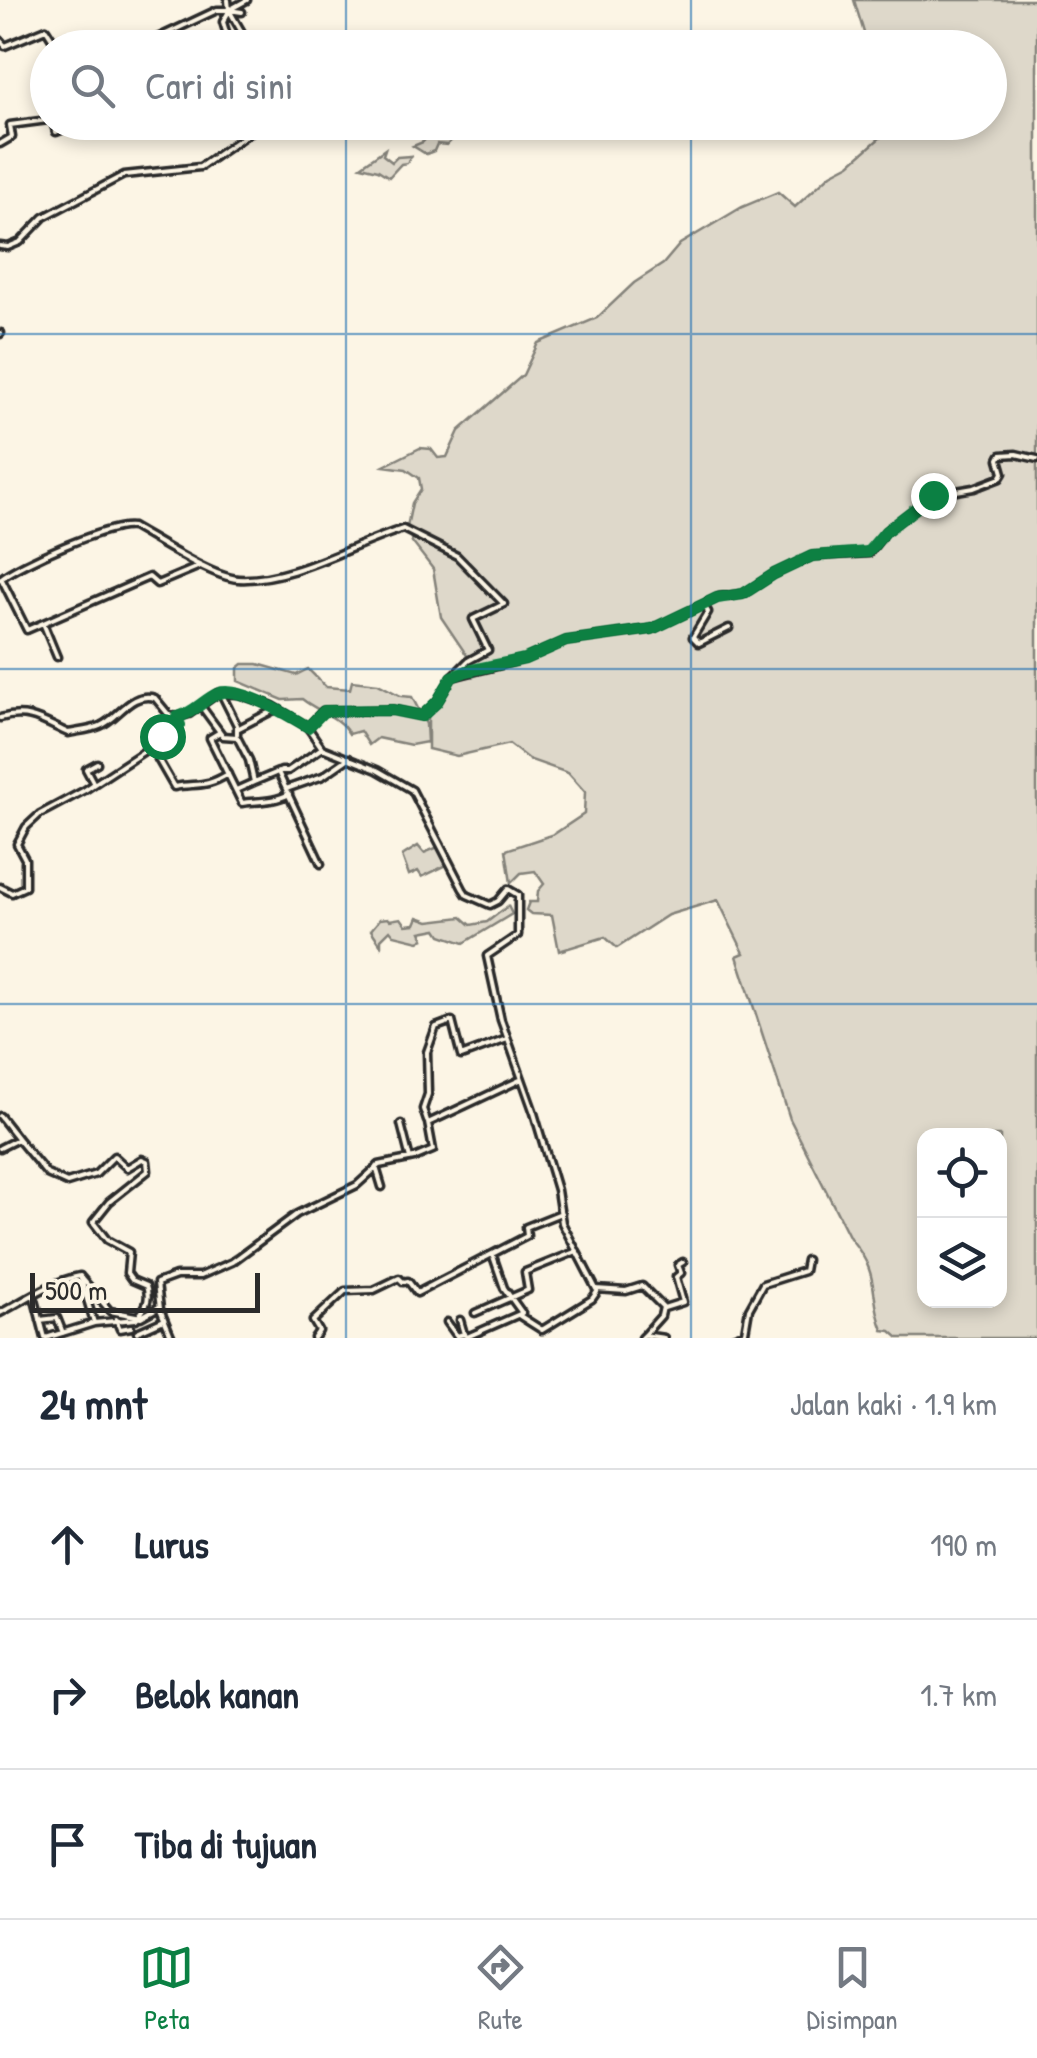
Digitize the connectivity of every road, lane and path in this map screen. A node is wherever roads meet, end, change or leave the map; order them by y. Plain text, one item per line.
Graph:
1 (228, 0) edge
2 (247, 0) edge
3 (229, 10) junction
4 (242, 12) dead end
5 (174, 30) edge
6 (226, 30) edge
7 (241, 30) edge
8 (30, 36) edge
9 (0, 40) edge
10 (30, 123) edge
11 (239, 140) edge
12 (0, 144) edge
13 (0, 246) edge
14 (1037, 459) edge
15 (203, 565) junction
16 (0, 578) edge
17 (704, 606) junction
18 (42, 624) junction
19 (729, 628) dead end
20 (57, 657) dead end
21 (452, 677) junction
22 (221, 693) junction
23 (201, 706) junction
24 (276, 708) junction
25 (177, 717) junction
26 (0, 718) edge
27 (308, 727) junction
28 (237, 729) junction
29 (220, 732) junction
30 (237, 737) junction
31 (151, 747) junction
32 (322, 748) junction
33 (349, 758) junction
34 (98, 763) dead end
35 (278, 772) junction
36 (229, 773) junction
37 (254, 782) junction
38 (94, 784) junction
39 (236, 790) junction
40 (287, 792) junction
41 (321, 864) dead end
42 (0, 887) edge
43 (507, 1040) junction
44 (522, 1079) junction
45 (0, 1116) edge
46 (428, 1122) junction
47 (401, 1124) dead end
48 (18, 1139) junction
49 (0, 1148) edge
50 (410, 1159) junction
51 (376, 1167) junction
52 (382, 1186) dead end
53 (561, 1213) junction
54 (577, 1251) junction
55 (493, 1256) junction
56 (806, 1260) dead end
57 (683, 1262) dead end
58 (80, 1276) junction
59 (415, 1292) junction
60 (598, 1292) junction
61 (34, 1296) junction
62 (409, 1298) dead end
63 (512, 1299) junction
64 (159, 1307) junction
65 (664, 1308) junction
66 (0, 1312) edge
67 (475, 1313) dead end
68 (518, 1315) junction
69 (138, 1317) junction
70 (116, 1319) junction
71 (40, 1320) junction
72 (164, 1320) junction
73 (460, 1320) dead end
74 (448, 1322) dead end
75 (94, 1323) junction
76 (130, 1327) dead end
77 (137, 1332) dead end
78 (63, 1333) junction
79 (464, 1334) junction
80 (642, 1336) edge
81 (46, 1338) edge
82 (172, 1338) edge
83 (314, 1338) edge
84 (664, 1338) edge
85 (730, 1338) edge

1 - 3 street
2 - 3 street
3 - 4 street
3 - 5 street
3 - 6 street
3 - 7 street
8 - 9 street
10 - 12 street
11 - 13 street
14 - 17 street
15 - 16 street
15 - 18 street
15 - 21 street
16 - 18 street
17 - 19 street
17 - 21 street
18 - 20 street
21 - 27 street
22 - 23 street
22 - 24 street
22 - 28 street
23 - 25 street
23 - 29 street
24 - 27 street
24 - 28 street
25 - 26 street
25 - 31 street
27 - 32 street
28 - 30 street
29 - 30 street
29 - 36 street
30 - 37 street
31 - 36 street
31 - 38 street
32 - 33 street
32 - 35 street
33 - 40 street
33 - 43 street
34 - 38 street
35 - 37 street
35 - 40 street
36 - 39 street
37 - 39 street
38 - 42 street
39 - 40 street
40 - 41 street
43 - 44 street
43 - 46 street
44 - 46 street
44 - 53 street
45 - 48 street
46 - 50 street
47 - 50 street
48 - 49 street
48 - 69 street
50 - 51 street
51 - 52 street
51 - 64 street
53 - 54 street
53 - 55 street
54 - 60 street
54 - 63 street
55 - 59 street
55 - 63 street
56 - 85 street
57 - 65 street
58 - 61 street
58 - 69 street
58 - 75 street
59 - 62 street
59 - 83 street
60 - 65 street
60 - 68 street
61 - 66 street
61 - 71 street
63 - 67 street
63 - 68 street
64 - 69 street
64 - 72 street
65 - 80 street
68 - 79 street
69 - 70 street
70 - 75 street
70 - 76 street
71 - 78 street
71 - 81 street
72 - 77 street
72 - 82 street
73 - 79 street
74 - 79 street
75 - 78 street
78 - 81 street
80 - 84 street

